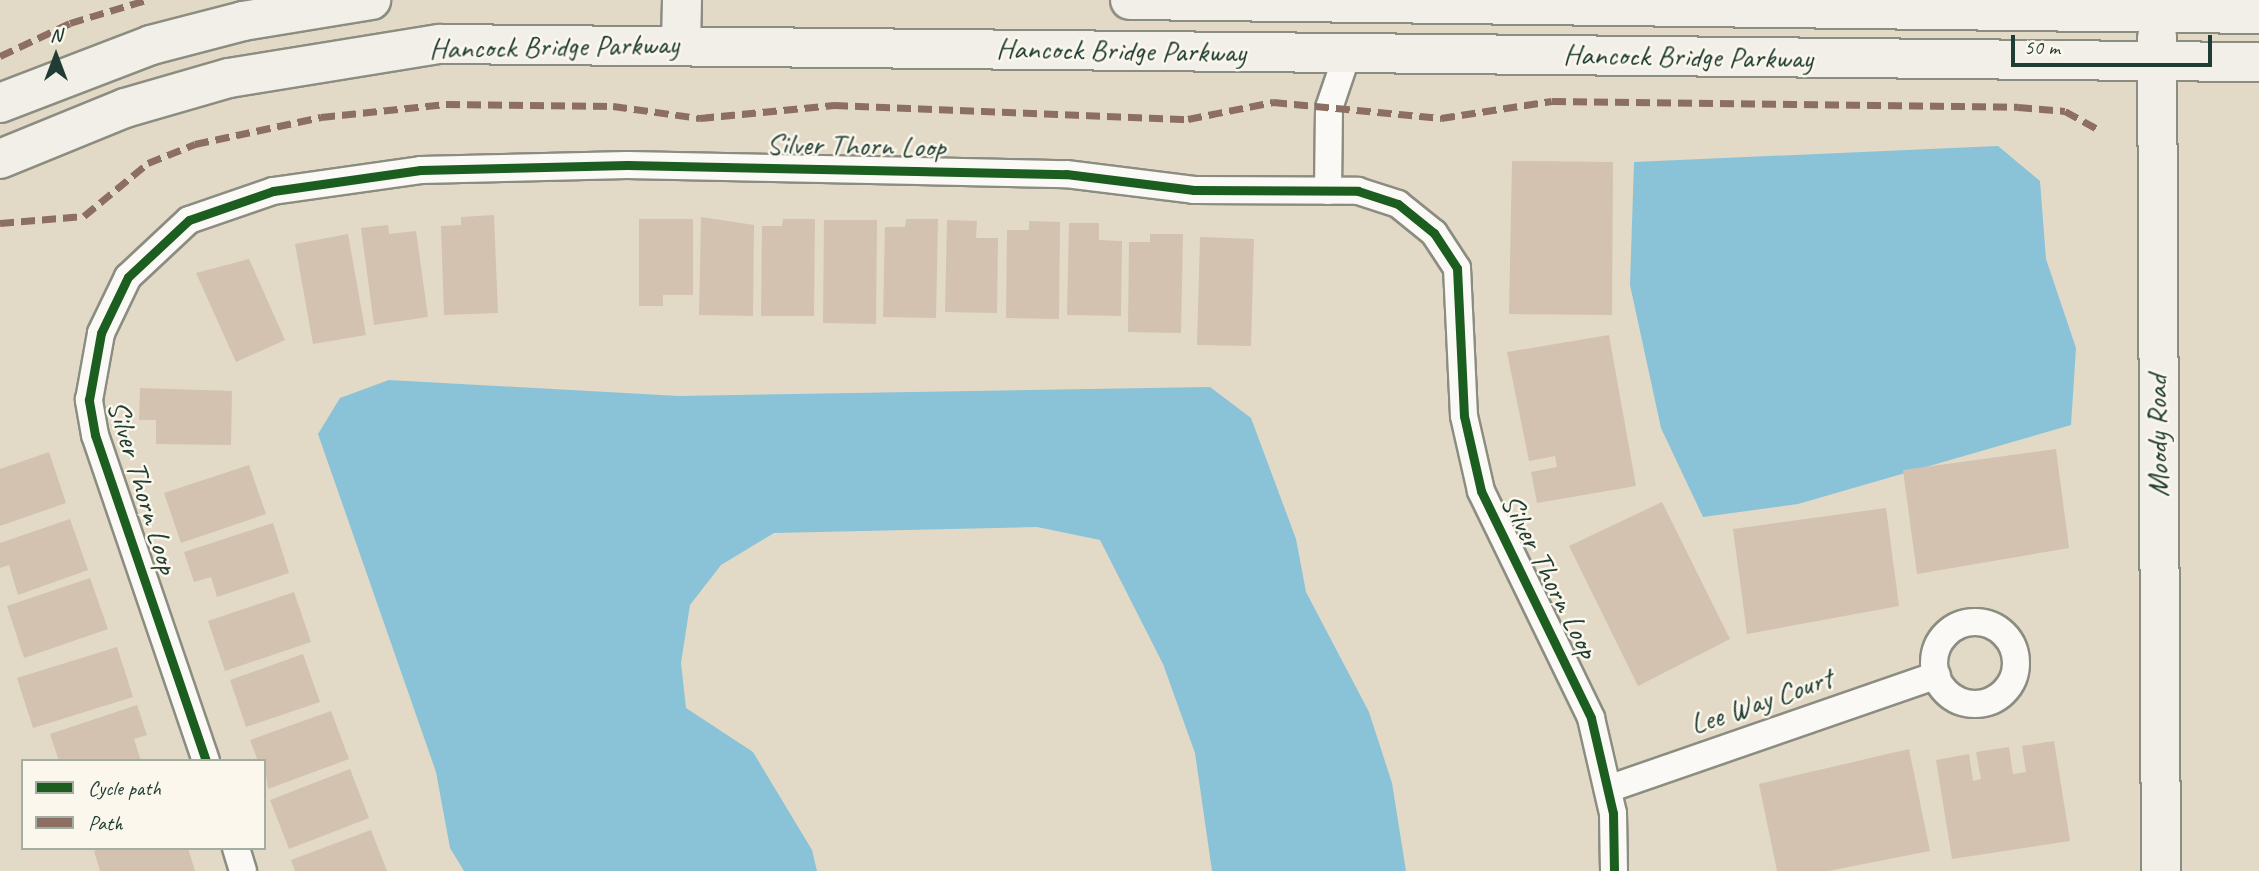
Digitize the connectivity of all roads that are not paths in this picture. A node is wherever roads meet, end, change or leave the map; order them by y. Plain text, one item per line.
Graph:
1 (371, 0) edge
2 (682, 0) edge
3 (1130, 0) edge
4 (2157, 5) edge
5 (2259, 14) edge
6 (681, 44) junction
7 (1348, 52) junction
8 (2158, 61) junction
9 (2259, 62) edge
10 (0, 103) edge
11 (0, 159) edge
12 (1328, 191) junction
13 (1937, 675) dead end
14 (205, 759) edge
15 (1608, 789) junction
16 (237, 850) edge
17 (243, 871) edge
18 (1614, 871) edge
19 (2161, 871) edge

1 - 10 main road
2 - 6 main road
3 - 4 main road, Hancock Bridge Parkway
4 - 5 main road, Hancock Bridge Parkway
4 - 8 main road, Moody Road
6 - 7 main road, Hancock Bridge Parkway
6 - 11 main road, Hancock Bridge Parkway
7 - 8 main road, Hancock Bridge Parkway
7 - 12 street
8 - 9 main road, Hancock Bridge Parkway
8 - 19 main road, Moody Road
12 - 14 street, Silver Thorn Loop
12 - 15 street, Silver Thorn Loop
13 - 15 street, Lee Way Court
15 - 18 street, Silver Thorn Loop
16 - 17 street

